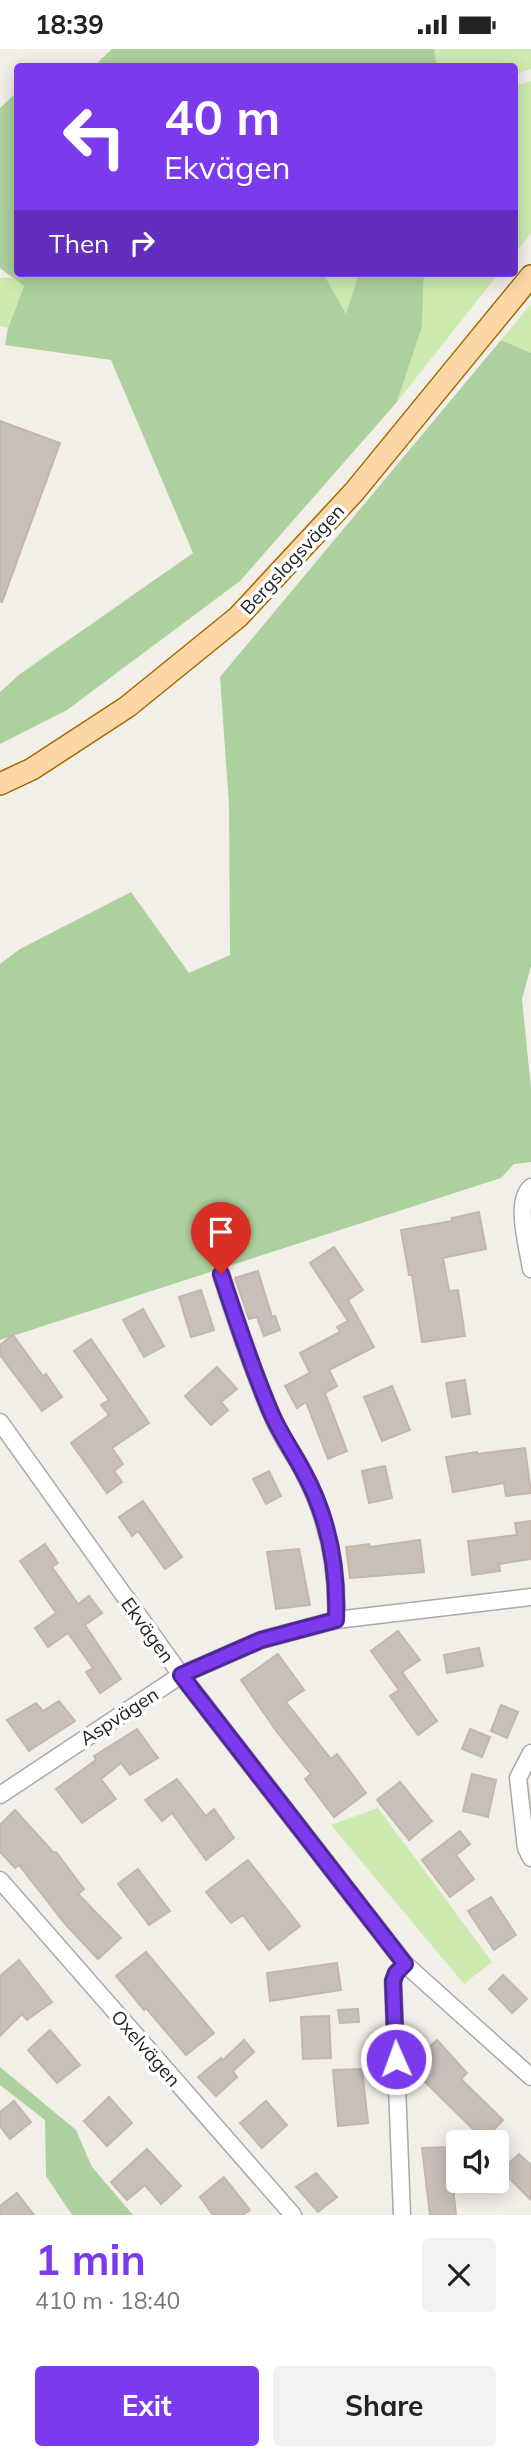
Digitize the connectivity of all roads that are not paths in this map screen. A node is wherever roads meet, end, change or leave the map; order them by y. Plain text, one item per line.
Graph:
1 (531, 276) edge
2 (0, 784) edge
3 (531, 1187) edge
4 (531, 1269) edge
5 (221, 1274) dead end
6 (0, 1422) edge
7 (531, 1597) edge
8 (336, 1620) junction
9 (181, 1675) junction
10 (531, 1752) edge
11 (0, 1795) edge
12 (529, 1850) edge
13 (0, 1880) edge
14 (405, 1964) junction
15 (531, 2077) edge
16 (293, 2215) edge
17 (402, 2215) edge

1 - 2 main road, Bergslagsvägen
3 - 4 street
5 - 8 street
6 - 9 street, Ekvägen
7 - 8 street, Aspvägen
8 - 9 street, Aspvägen
9 - 11 street, Aspvägen
9 - 14 street, Ekvägen
10 - 12 street
13 - 16 street, Oxelvägen
14 - 15 street, Ekvägen
14 - 17 street

